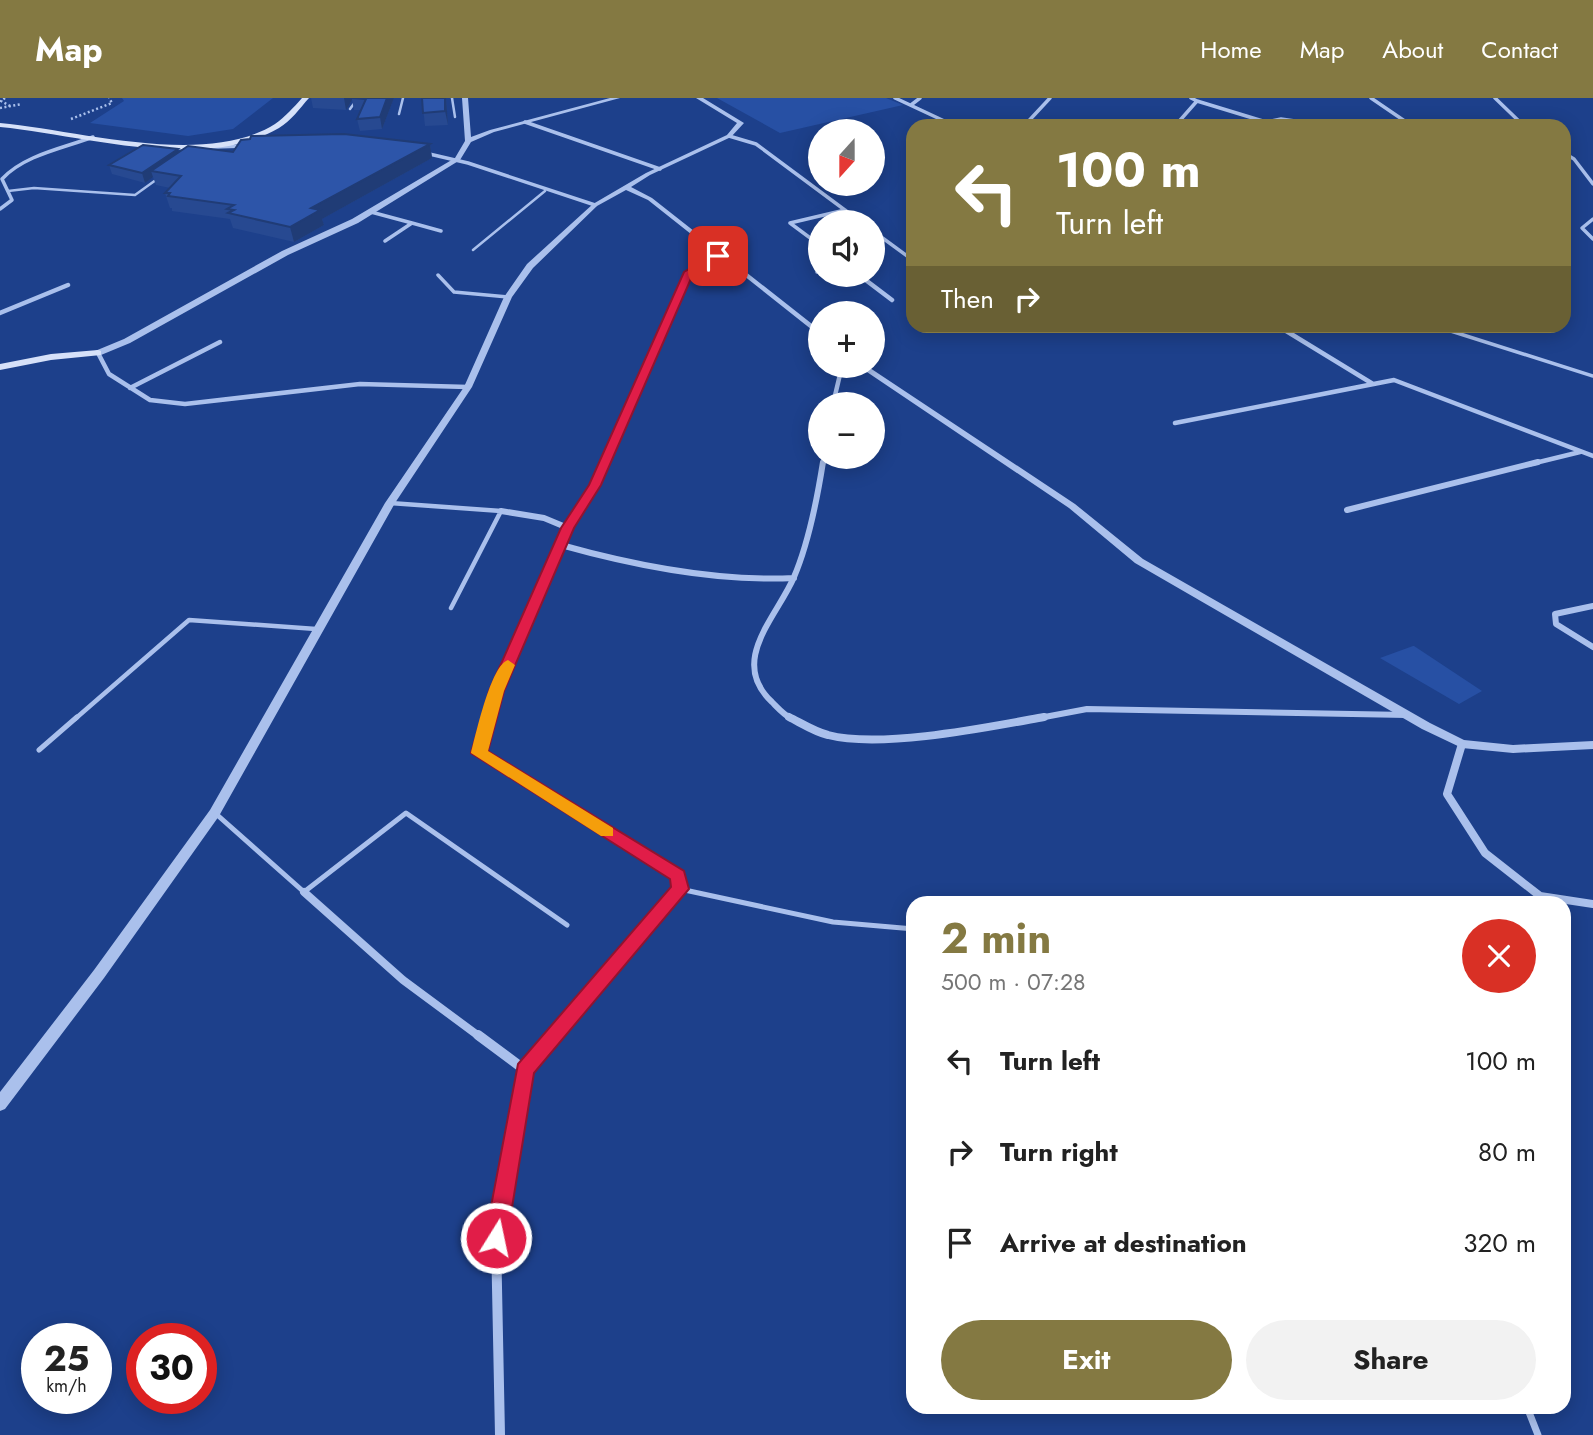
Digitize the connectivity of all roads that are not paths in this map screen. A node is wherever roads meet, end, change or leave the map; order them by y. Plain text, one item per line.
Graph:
1 (292, 98) edge
2 (306, 98) edge
3 (358, 98) edge
4 (403, 98) edge
5 (452, 98) edge
6 (465, 98) edge
7 (617, 98) edge
8 (699, 98) edge
9 (895, 98) edge
10 (920, 98) edge
11 (1050, 98) edge
12 (1371, 98) edge
13 (1495, 98) edge
14 (1194, 99) edge
15 (911, 106) junction
16 (349, 109) dead end
17 (399, 114) dead end
18 (455, 117) dead end
19 (940, 119) edge
20 (1030, 119) edge
21 (1180, 119) edge
22 (1252, 119) edge
23 (1402, 119) edge
24 (1517, 119) edge
25 (525, 122) junction
26 (0, 123) edge
27 (729, 136) junction
28 (94, 137) junction
29 (468, 141) junction
30 (204, 146) junction
31 (256, 146) edge
32 (420, 152) edge
33 (192, 155) edge
34 (1571, 157) edge
35 (458, 159) junction
36 (660, 169) junction
37 (169, 171) edge
38 (1593, 184) edge
39 (625, 187) junction
40 (8, 191) junction
41 (545, 191) junction
42 (595, 205) junction
43 (0, 209) edge
44 (845, 210) edge
45 (371, 212) junction
46 (808, 219) edge
47 (1593, 219) edge
48 (412, 223) junction
49 (441, 231) dead end
50 (808, 236) edge
51 (1593, 239) edge
52 (885, 240) edge
53 (385, 241) dead end
54 (473, 250) dead end
55 (906, 255) edge
56 (718, 256) junction
57 (438, 275) dead end
58 (68, 285) dead end
59 (875, 287) edge
60 (508, 297) junction
61 (892, 300) dead end
62 (0, 313) edge
63 (808, 325) edge
64 (1290, 333) edge
65 (1457, 333) edge
66 (220, 342) dead end
67 (98, 353) junction
68 (0, 367) edge
69 (1593, 376) edge
70 (881, 378) edge
71 (1374, 384) junction
72 (468, 387) junction
73 (130, 388) junction
74 (1175, 423) dead end
75 (1581, 452) junction
76 (1593, 456) edge
77 (822, 469) edge
78 (390, 503) junction
79 (1347, 510) dead end
80 (501, 511) junction
81 (568, 528) junction
82 (561, 545) junction
83 (794, 579) junction
84 (1593, 606) edge
85 (450, 608) dead end
86 (316, 629) junction
87 (1593, 647) edge
88 (1408, 715) junction
89 (1462, 744) junction
90 (1593, 745) edge
91 (39, 750) dead end
92 (215, 813) junction
93 (680, 889) junction
94 (304, 892) junction
95 (1540, 896) edge
96 (1571, 901) edge
97 (1593, 904) edge
98 (567, 925) dead end
99 (906, 928) edge
100 (525, 1070) junction
101 (0, 1104) edge
102 (1530, 1414) edge
103 (500, 1435) edge
104 (1538, 1435) edge

1 - 26 main road
2 - 30 main road
3 - 16 lane
4 - 17 lane
5 - 18 lane
6 - 29 street
7 - 25 street
8 - 27 street
9 - 15 street
10 - 15 street
11 - 20 street
12 - 23 street
13 - 24 street
14 - 21 street
14 - 22 street
15 - 19 street
25 - 29 street
25 - 36 street
26 - 28 main road
27 - 36 street
27 - 44 street
28 - 30 main road
28 - 40 street
29 - 35 street
30 - 31 street
30 - 33 lane
32 - 35 street
34 - 38 street
35 - 41 street
35 - 45 street
36 - 39 street
37 - 40 lane
39 - 42 street
39 - 56 street
40 - 43 street
41 - 42 street
41 - 54 lane
42 - 60 street
45 - 48 street
45 - 67 street
46 - 50 street
47 - 51 street
48 - 49 street
48 - 53 street
52 - 55 street
56 - 63 street
56 - 81 street
57 - 60 lane
58 - 62 street
59 - 61 street
60 - 72 street
64 - 71 street
65 - 69 lane
66 - 73 street
67 - 68 main road
67 - 73 street
70 - 88 street
71 - 74 street
71 - 75 street
72 - 73 street
72 - 78 street
75 - 76 street
75 - 79 street
77 - 83 street
78 - 80 lane
78 - 86 street
80 - 81 street
80 - 85 lane
81 - 82 street
82 - 83 street
82 - 93 street
83 - 88 street
84 - 87 street
86 - 91 lane
86 - 92 street
88 - 89 street
89 - 90 street
89 - 95 street
92 - 94 lane
92 - 101 street
93 - 99 lane
93 - 100 street
94 - 98 lane
94 - 100 street
96 - 97 street
100 - 103 street
102 - 104 lane

